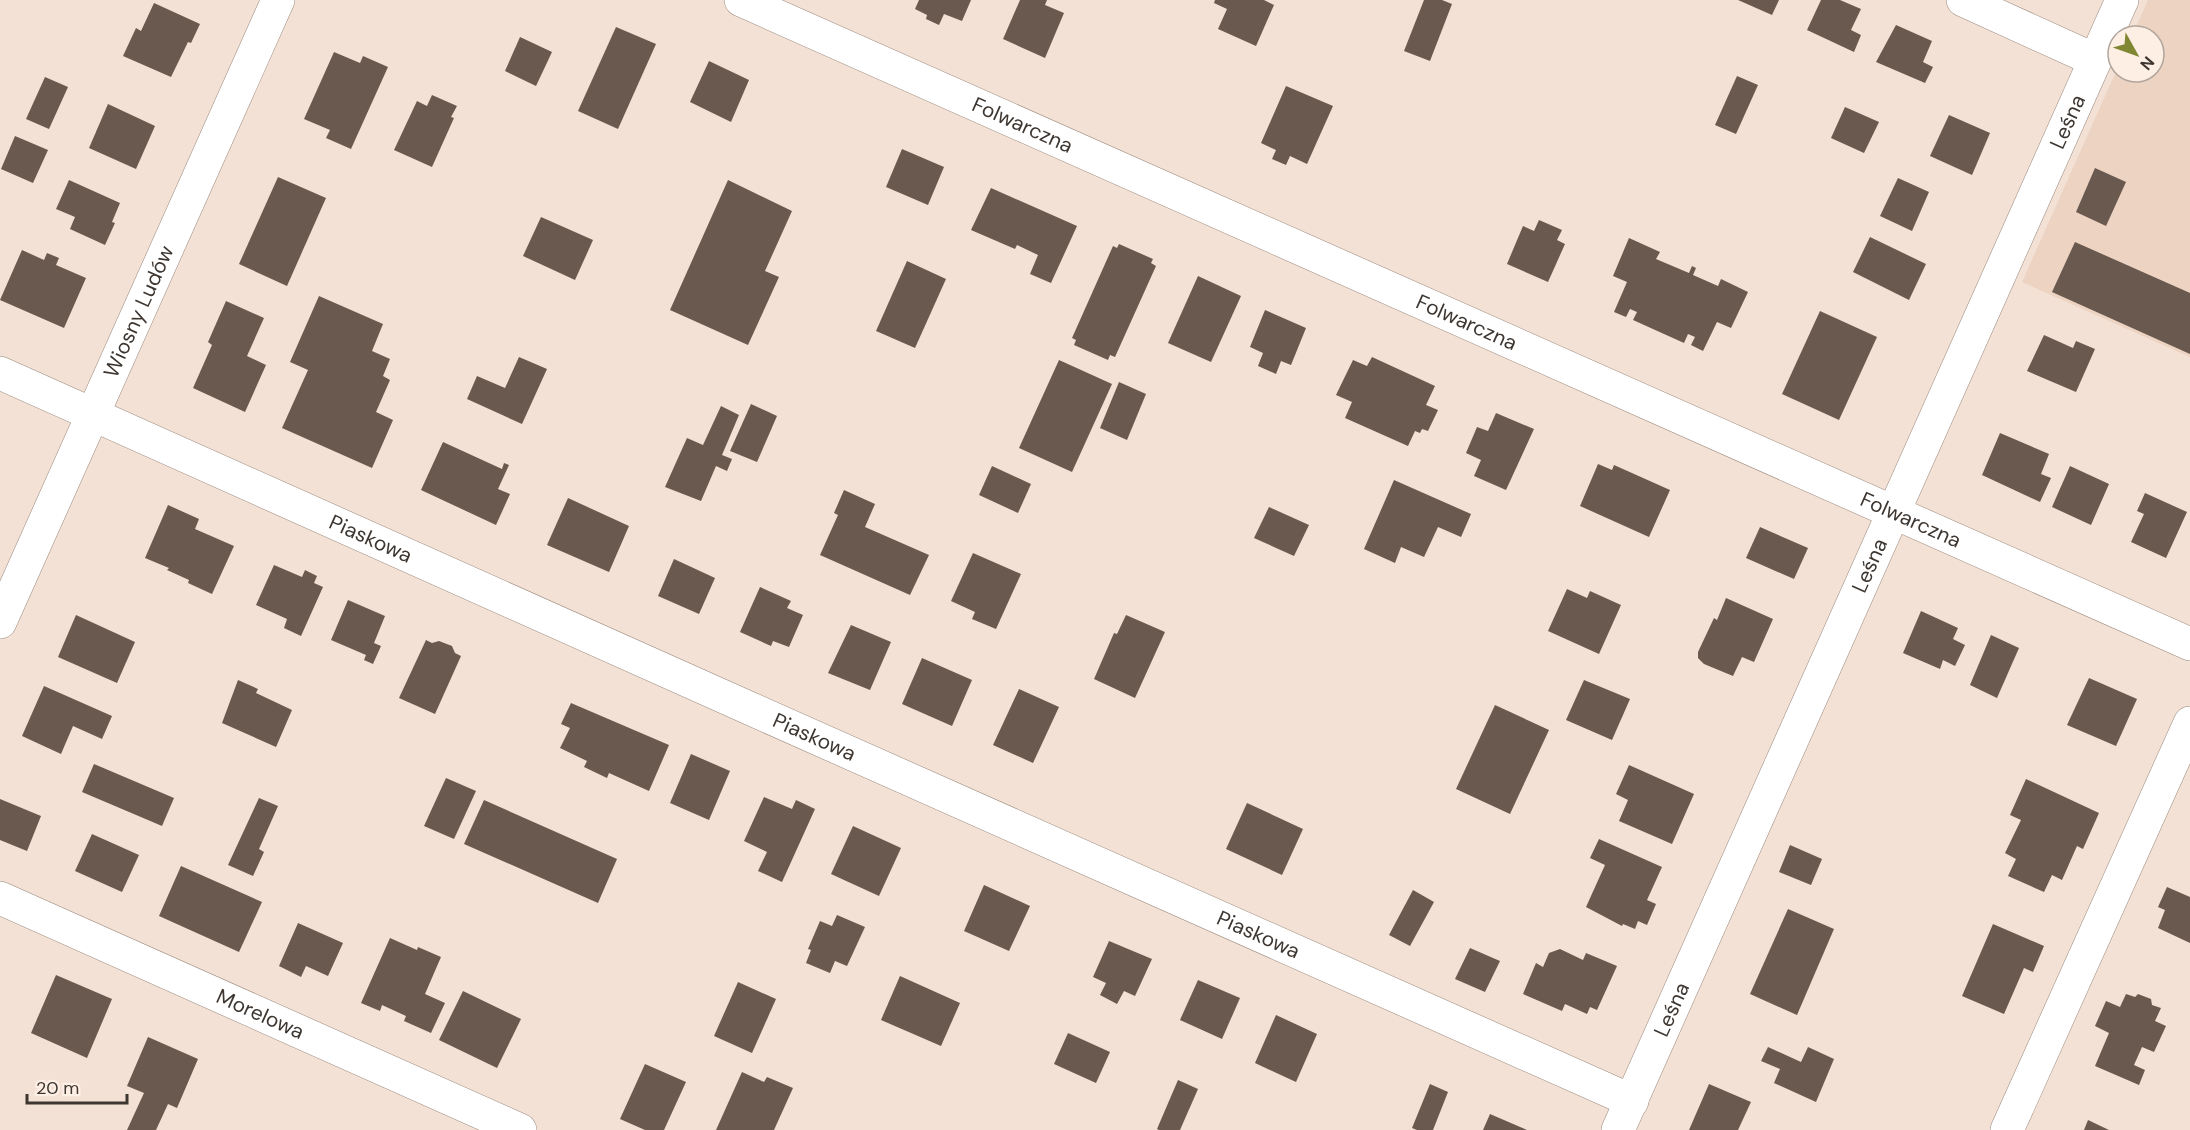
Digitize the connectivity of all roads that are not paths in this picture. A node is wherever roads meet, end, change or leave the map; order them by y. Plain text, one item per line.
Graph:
1 (278, 0) edge
2 (741, 0) edge
3 (1963, 0) edge
4 (2122, 0) edge
5 (2095, 60) junction
6 (0, 373) edge
7 (93, 414) junction
8 (1893, 512) junction
9 (0, 622) edge
10 (2190, 644) edge
11 (2190, 723) edge
12 (0, 898) edge
13 (1632, 1101) junction
14 (520, 1130) edge
15 (1618, 1130) edge
16 (2007, 1130) edge

1 - 7 street, Wiosny Ludów
2 - 8 street, Folwarczna
3 - 5 street
4 - 5 street, Leśna
5 - 8 street, Leśna
6 - 7 street, Piaskowa
7 - 9 street, Wiosny Ludów
7 - 13 street, Piaskowa
8 - 10 street, Folwarczna
8 - 13 street, Leśna
11 - 16 street
12 - 14 street, Morelowa
13 - 15 street, Leśna

